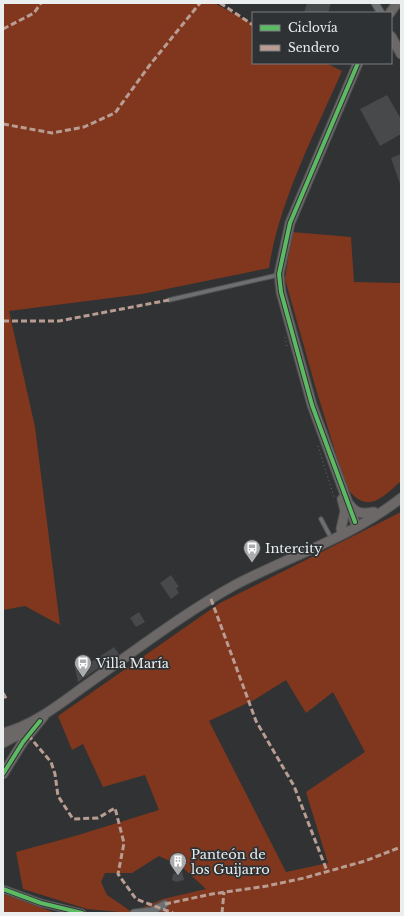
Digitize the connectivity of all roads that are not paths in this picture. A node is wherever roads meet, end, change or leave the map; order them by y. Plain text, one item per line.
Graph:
1 (375, 3) edge
2 (398, 3) edge
3 (380, 12) edge
4 (391, 12) edge
5 (392, 38) edge
6 (401, 54) edge
7 (358, 64) edge
8 (279, 274) junction
9 (169, 300) dead end
10 (334, 465) junction
11 (401, 492) edge
12 (401, 498) edge
13 (348, 502) junction
14 (374, 512) junction
15 (321, 519) dead end
16 (355, 522) junction
17 (341, 532) junction
18 (329, 534) junction
19 (153, 638) junction
20 (42, 718) junction
21 (3, 733) edge
22 (3, 743) edge
23 (3, 774) edge
24 (3, 889) edge
25 (165, 904) dead end
26 (82, 913) edge
27 (134, 913) edge

1 - 3 street
2 - 4 main road
5 - 6 main road
7 - 8 main road
8 - 9 lane
8 - 10 main road
10 - 13 main road
10 - 17 main road
11 - 14 main road
12 - 17 main road
13 - 14 main road
13 - 16 main road
14 - 16 main road
15 - 18 lane
16 - 17 main road
17 - 18 main road
17 - 19 main road
18 - 19 main road
19 - 20 main road
20 - 21 main road
20 - 22 main road
20 - 23 main road
24 - 26 street
25 - 27 street

